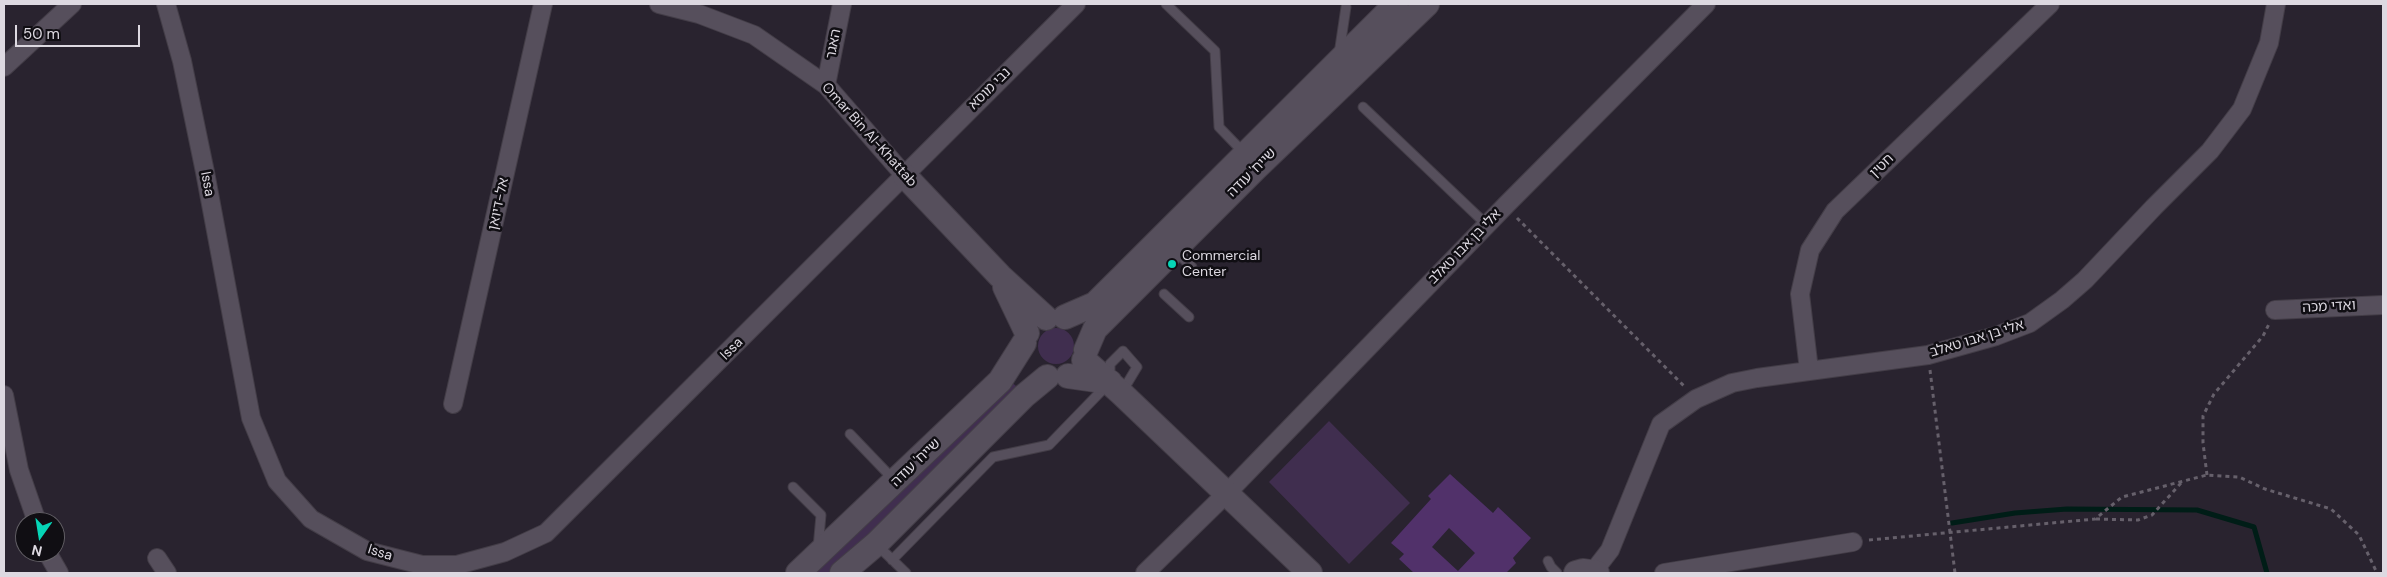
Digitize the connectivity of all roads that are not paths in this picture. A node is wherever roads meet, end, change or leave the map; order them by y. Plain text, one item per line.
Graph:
1 (72, 4) edge
2 (166, 4) edge
3 (543, 4) edge
4 (659, 4) edge
5 (842, 4) edge
6 (1076, 4) edge
7 (1166, 4) edge
8 (1396, 4) edge
9 (1427, 4) edge
10 (1706, 4) edge
11 (2050, 4) edge
12 (2276, 4) edge
13 (1346, 7) dead end
14 (1338, 62) junction
15 (4, 67) edge
16 (826, 85) junction
17 (1364, 107) dead end
18 (1245, 154) junction
19 (905, 176) junction
20 (1487, 225) junction
21 (1175, 251) junction
22 (1192, 267) dead end
23 (1000, 276) junction
24 (1164, 294) dead end
25 (2383, 305) edge
26 (2275, 310) road end
27 (1189, 317) dead end
28 (1055, 318) junction
29 (1026, 338) junction
30 (1071, 366) junction
31 (1809, 370) junction
32 (1116, 387) junction
33 (4, 395) edge
34 (453, 404) dead end
35 (850, 434) dead end
36 (982, 450) junction
37 (896, 482) junction
38 (793, 487) dead end
39 (1227, 493) junction
40 (34, 512) edge
41 (1853, 542) road end
42 (884, 552) junction
43 (817, 556) junction
44 (157, 558) dead end
45 (1548, 560) dead end
46 (53, 562) edge
47 (59, 573) edge
48 (167, 573) edge
49 (798, 573) edge
50 (842, 573) edge
51 (906, 573) edge
52 (1145, 573) edge
53 (1310, 573) edge
54 (1557, 573) edge
55 (1594, 573) edge
56 (1664, 573) edge

1 - 15 street
2 - 19 street, Issa
3 - 34 street, אל-דיואן
4 - 16 street, Omar Bin Al-Khattab
5 - 16 street, האגר
6 - 19 street, נבי מוסא
7 - 18 lane
8 - 14 main road, שייח' עודה
9 - 21 main road, שייח' עודה
10 - 20 street, אלי בן אבו טאלב
11 - 31 street, חטין
12 - 31 street, אלי בן אבו טאלב
13 - 14 lane
14 - 18 main road, שייח' עודה
16 - 19 street, Omar Bin Al-Khattab
17 - 20 lane
18 - 28 main road, שייח' עודה
19 - 23 main road, Omar Bin Al-Khattab
20 - 39 street, אלי בן אבו טאלב
21 - 22 lane
21 - 30 main road, שייח' עודה
23 - 28 main road, Omar Bin Al-Khattab
23 - 29 main road, Omar Bin Al-Khattab
24 - 27 lane
25 - 26 street, ואדי מכה
28 - 29 main road
28 - 30 main road
29 - 30 main road
29 - 37 main road, שייח' עודה
30 - 32 main road
30 - 36 main road, שייח' עודה
31 - 55 street, אלי בן אבו טאלב
32 - 32 lane
32 - 36 lane
32 - 39 main road
33 - 40 street
35 - 37 lane
36 - 42 main road, שייח' עודה
37 - 43 main road, שייח' עודה
38 - 43 lane
39 - 52 street, אלי בן אבו טאלב
39 - 53 main road
41 - 56 street
42 - 50 main road, שייח' עודה
42 - 51 lane
43 - 49 main road, שייח' עודה
44 - 48 street
45 - 54 lane
46 - 47 street

